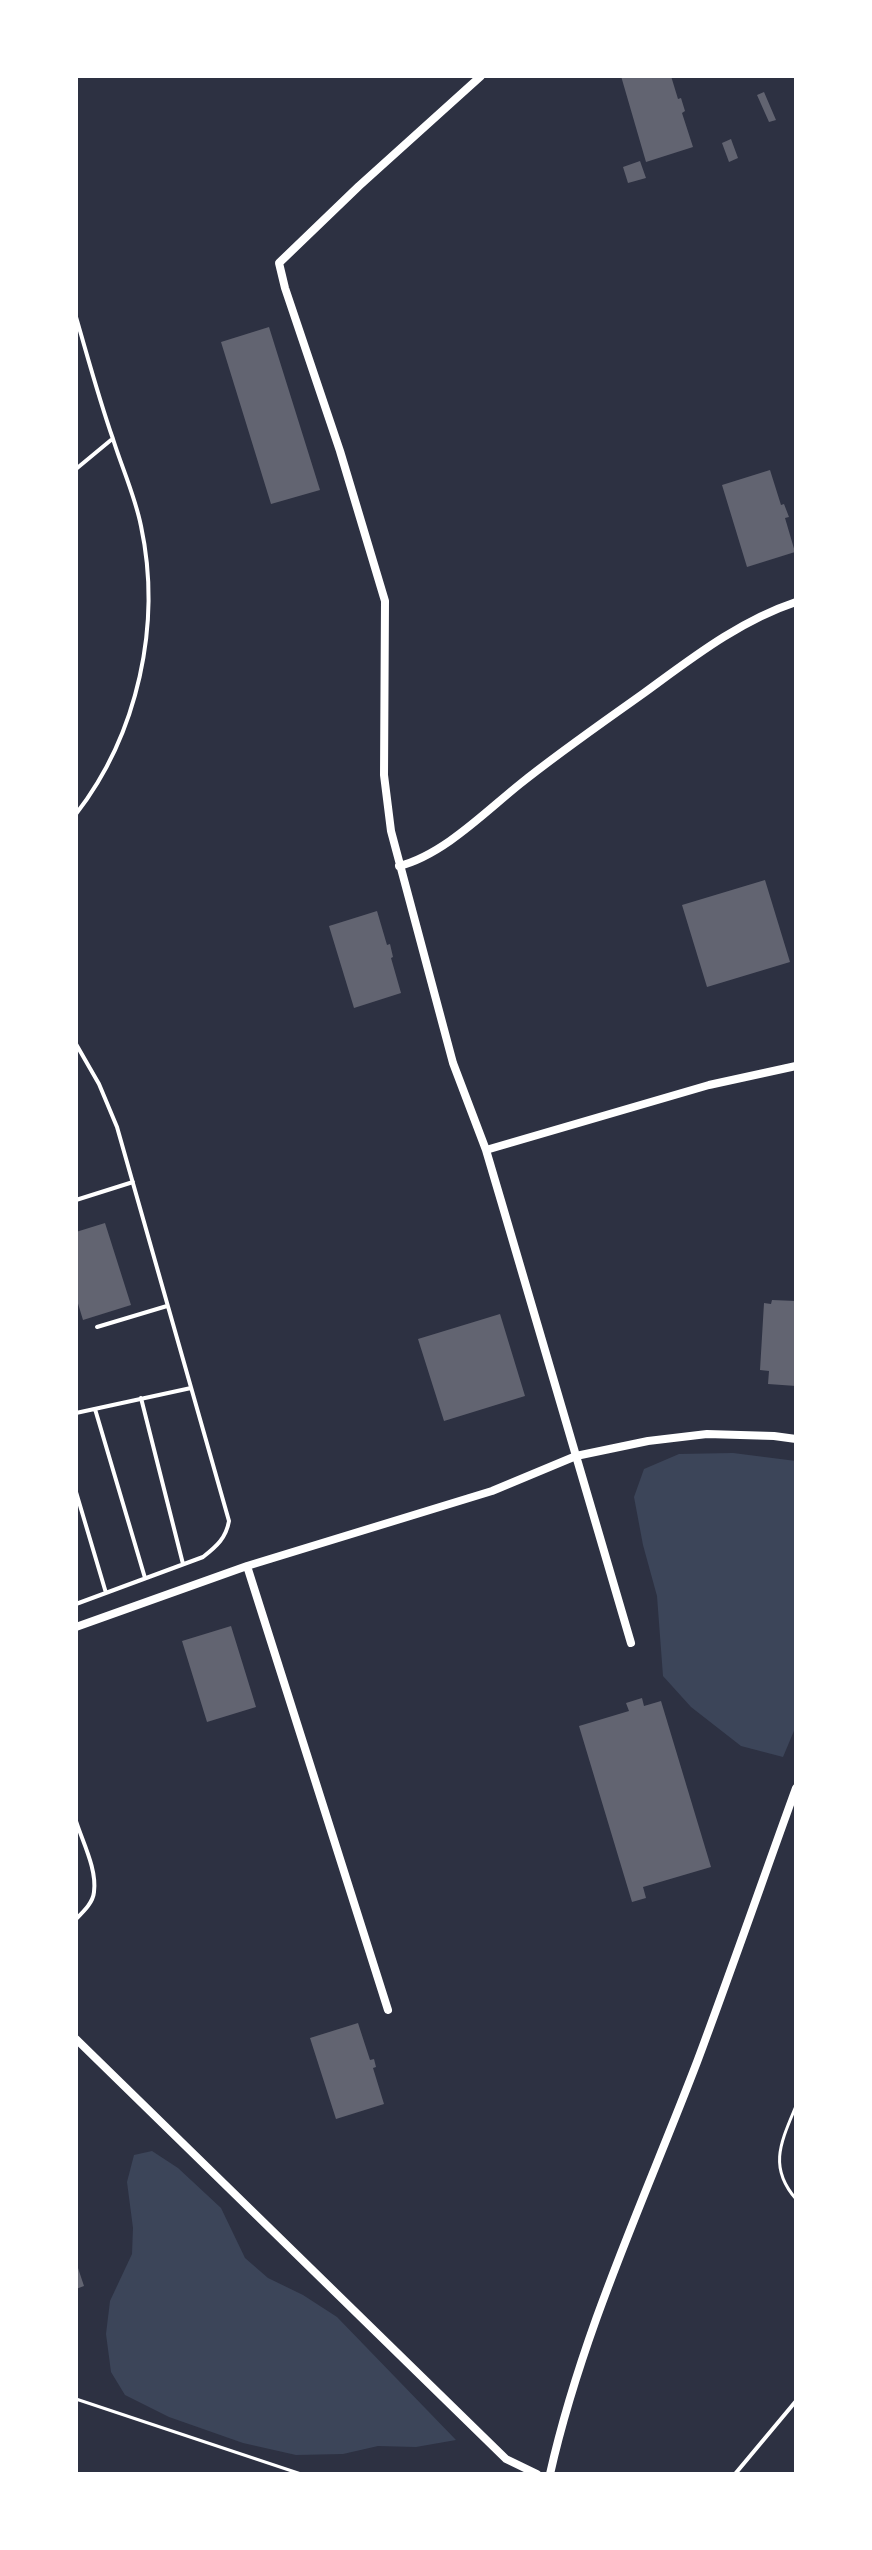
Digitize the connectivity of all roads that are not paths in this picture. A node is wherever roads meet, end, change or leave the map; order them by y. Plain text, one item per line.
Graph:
1 (481, 76) edge
2 (76, 317) edge
3 (112, 439) junction
4 (76, 469) edge
5 (796, 602) edge
6 (76, 814) edge
7 (399, 866) junction
8 (76, 1044) edge
9 (796, 1066) edge
10 (486, 1150) junction
11 (133, 1182) junction
12 (76, 1200) edge
13 (167, 1306) junction
14 (97, 1327) dead end
15 (191, 1388) junction
16 (141, 1398) junction
17 (95, 1409) junction
18 (76, 1413) edge
19 (796, 1439) edge
20 (576, 1456) junction
21 (76, 1492) edge
22 (183, 1564) junction
23 (247, 1566) junction
24 (145, 1578) junction
25 (106, 1593) junction
26 (76, 1604) edge
27 (76, 1627) edge
28 (631, 1643) dead end
29 (796, 1788) edge
30 (76, 1821) edge
31 (76, 1919) edge
32 (388, 2010) dead end
33 (76, 2039) edge
34 (796, 2401) edge
35 (537, 2474) edge
36 (550, 2474) edge
37 (735, 2474) edge

1 - 7 street
2 - 3 lane
3 - 4 lane
3 - 6 lane
5 - 7 street
7 - 10 street
8 - 11 lane
9 - 10 street
10 - 20 street
11 - 12 lane
11 - 13 lane
13 - 14 lane
13 - 15 lane
15 - 16 lane
15 - 22 lane
16 - 17 lane
16 - 22 lane
17 - 18 lane
17 - 24 lane
19 - 20 street
20 - 23 street
20 - 28 street
21 - 25 lane
22 - 24 lane
23 - 27 street
23 - 32 street
24 - 25 lane
25 - 26 lane
29 - 36 street
30 - 31 lane
33 - 35 street
34 - 37 lane

